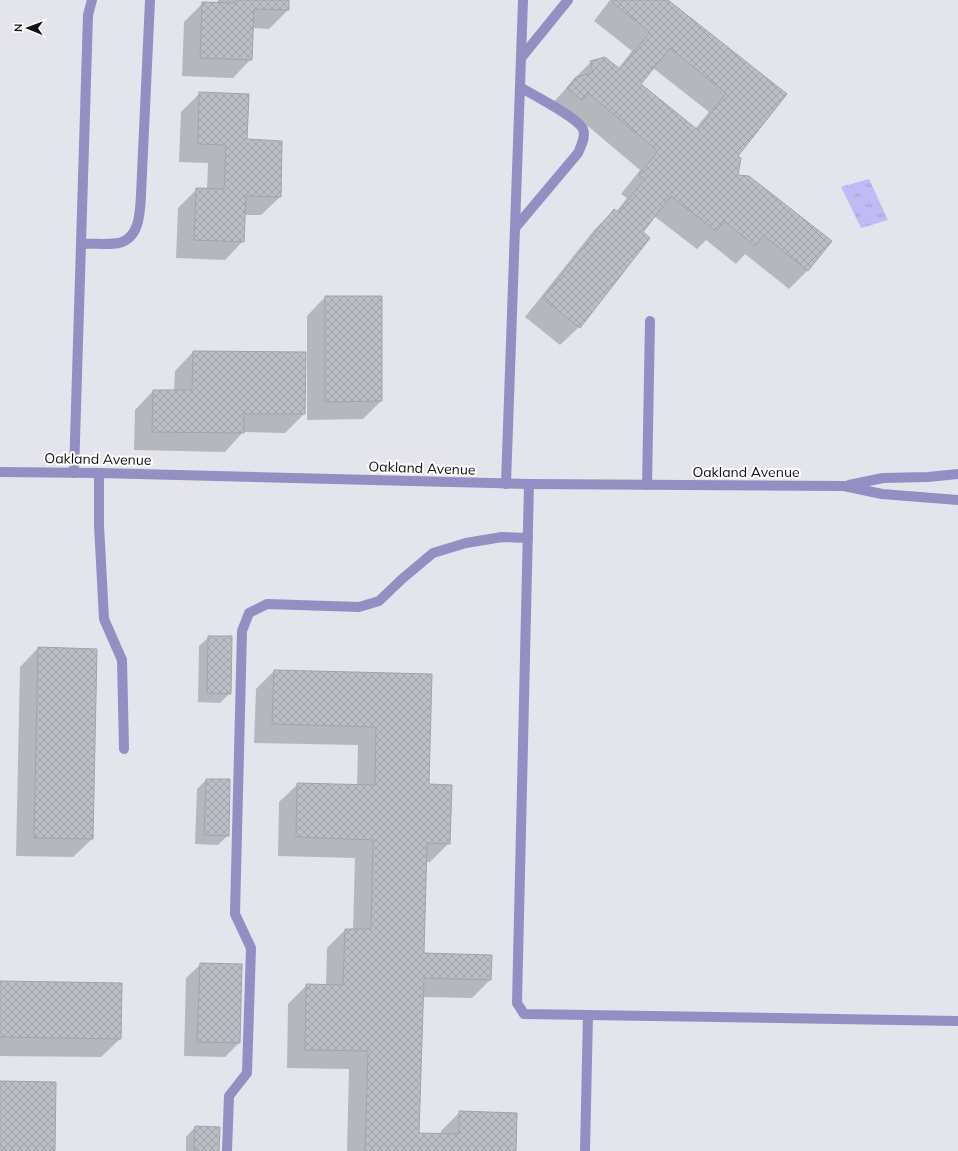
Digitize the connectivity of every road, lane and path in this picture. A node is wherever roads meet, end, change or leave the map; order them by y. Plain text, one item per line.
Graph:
1 (92, 0) edge
2 (150, 0) edge
3 (523, 0) edge
4 (568, 0) edge
5 (521, 58) junction
6 (520, 87) junction
7 (515, 228) junction
8 (80, 244) junction
9 (650, 321) dead end
10 (0, 472) edge
11 (74, 473) junction
12 (99, 473) junction
13 (958, 474) edge
14 (506, 484) junction
15 (529, 484) junction
16 (647, 485) junction
17 (844, 486) junction
18 (958, 500) edge
19 (528, 538) junction
20 (124, 749) dead end
21 (588, 1015) junction
22 (958, 1021) edge
23 (227, 1151) edge
24 (585, 1151) edge

1 - 8 street
2 - 8 street
3 - 5 street
4 - 5 street
5 - 6 street
6 - 7 street
6 - 7 street
7 - 14 street
8 - 11 street
9 - 16 street
10 - 11 street, Oakland Avenue
11 - 12 street, Oakland Avenue
12 - 14 street, Oakland Avenue
12 - 20 street
13 - 17 street, Oakland Avenue
14 - 15 street, Oakland Avenue
15 - 16 street, Oakland Avenue
15 - 19 street
16 - 17 street, Oakland Avenue
17 - 18 street, Oakland Avenue
19 - 21 street
19 - 23 street
21 - 22 street
21 - 24 street

